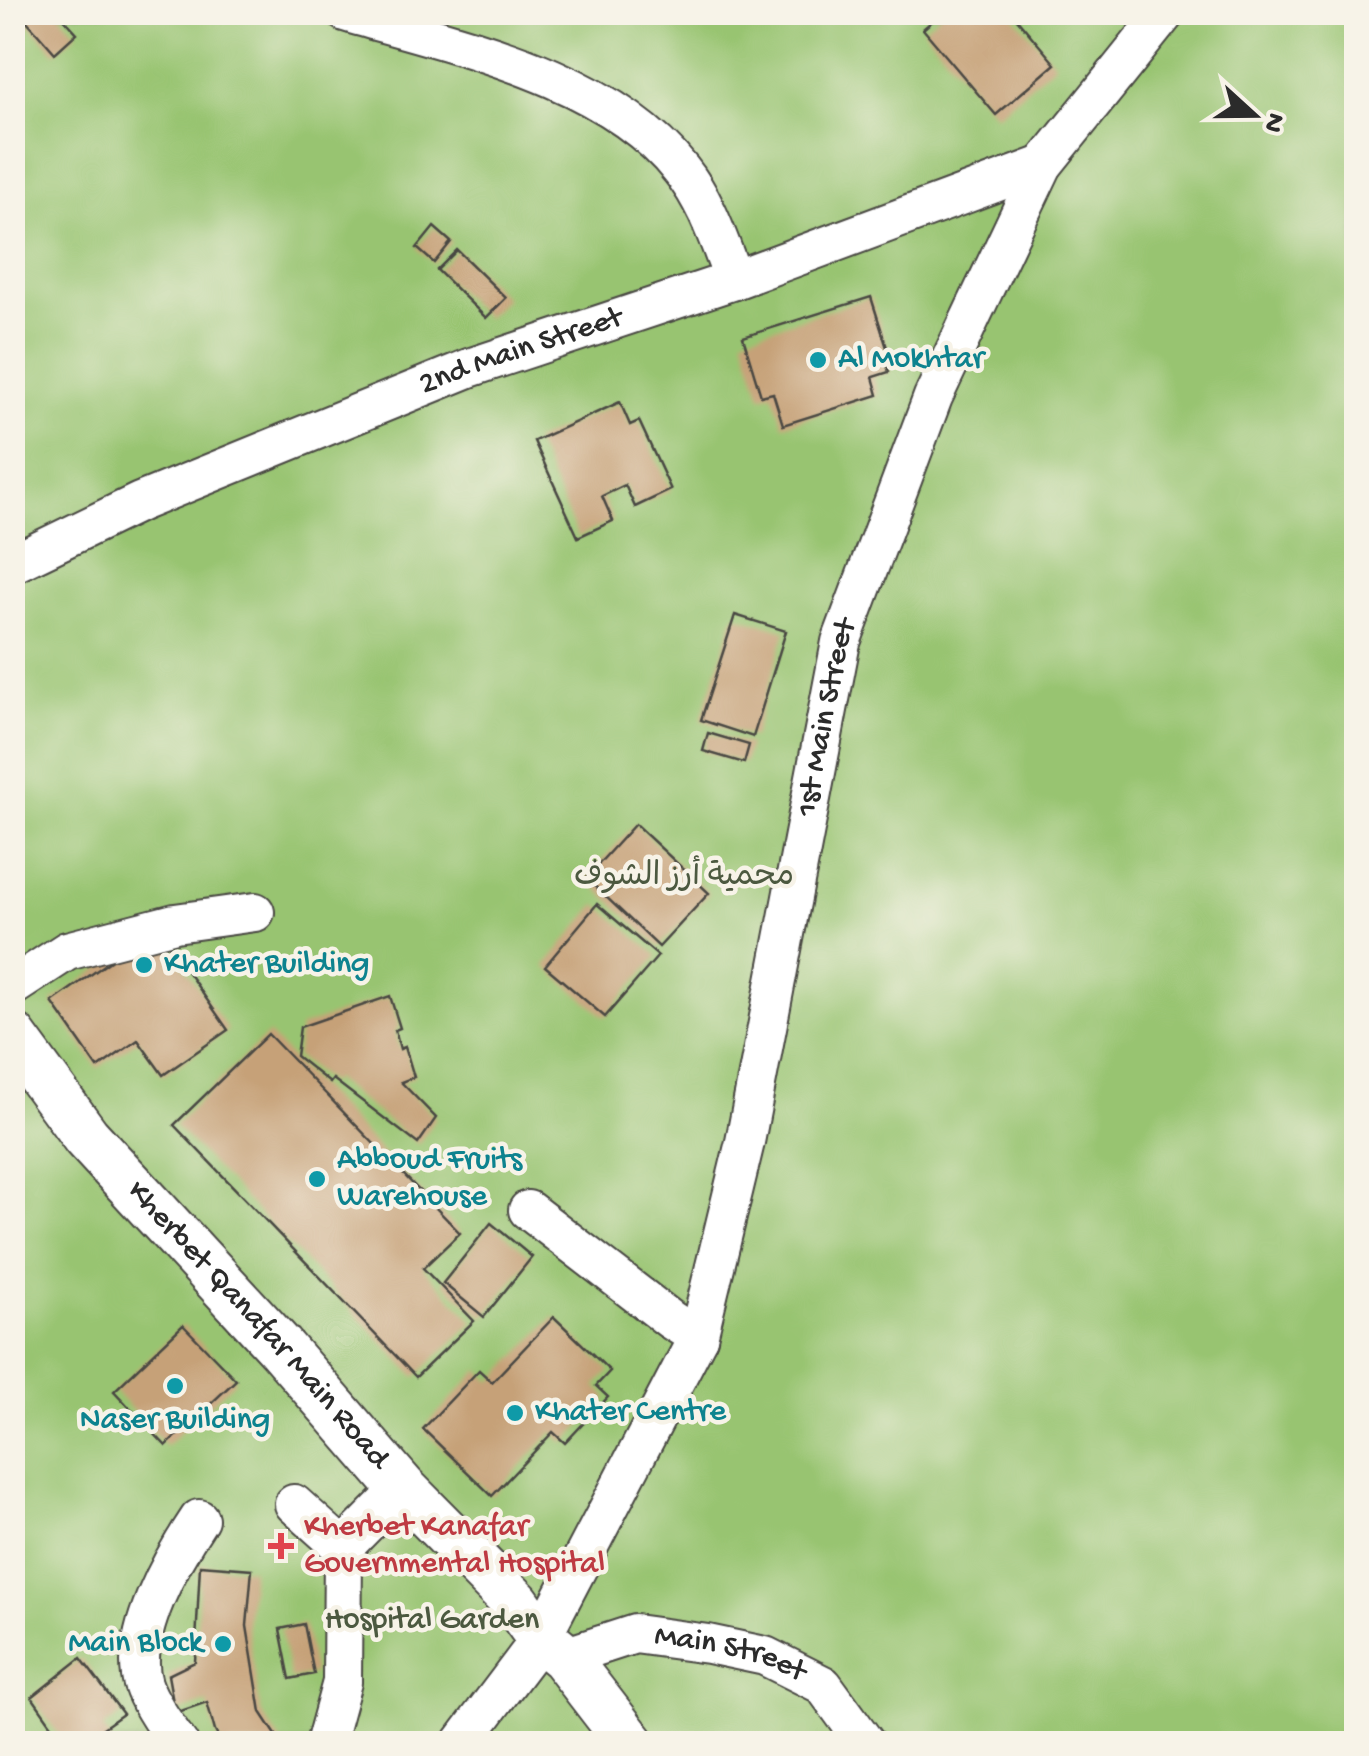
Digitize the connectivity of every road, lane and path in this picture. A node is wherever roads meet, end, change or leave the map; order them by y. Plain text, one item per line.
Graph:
1 (345, 12) edge
2 (1166, 12) edge
3 (1043, 165) junction
4 (734, 280) junction
5 (12, 564) edge
6 (256, 912) dead end
7 (12, 987) edge
8 (12, 1036) edge
9 (528, 1210) dead end
10 (698, 1337) junction
11 (402, 1488) junction
12 (294, 1504) dead end
13 (199, 1519) dead end
14 (343, 1548) junction
15 (553, 1647) junction
16 (179, 1744) edge
17 (325, 1744) edge
18 (461, 1744) edge
19 (631, 1744) edge
20 (866, 1744) edge

1 - 4 street
2 - 3 street, 1st Main Street
3 - 4 street, 2nd Main Street
3 - 10 street, 1st Main Street
4 - 5 street, 2nd Main Street
6 - 7 street
8 - 11 main road, Kherbet Qanafar Main Road
9 - 10 street
10 - 15 street, 1st Main Street
11 - 14 street
11 - 15 main road, Kherbet Qanafar Main Road
12 - 14 street
13 - 16 street
14 - 17 street
15 - 18 street, 1st Main Street
15 - 19 main road, Kherbet Qanafar Main Road
15 - 20 street, Main Street

